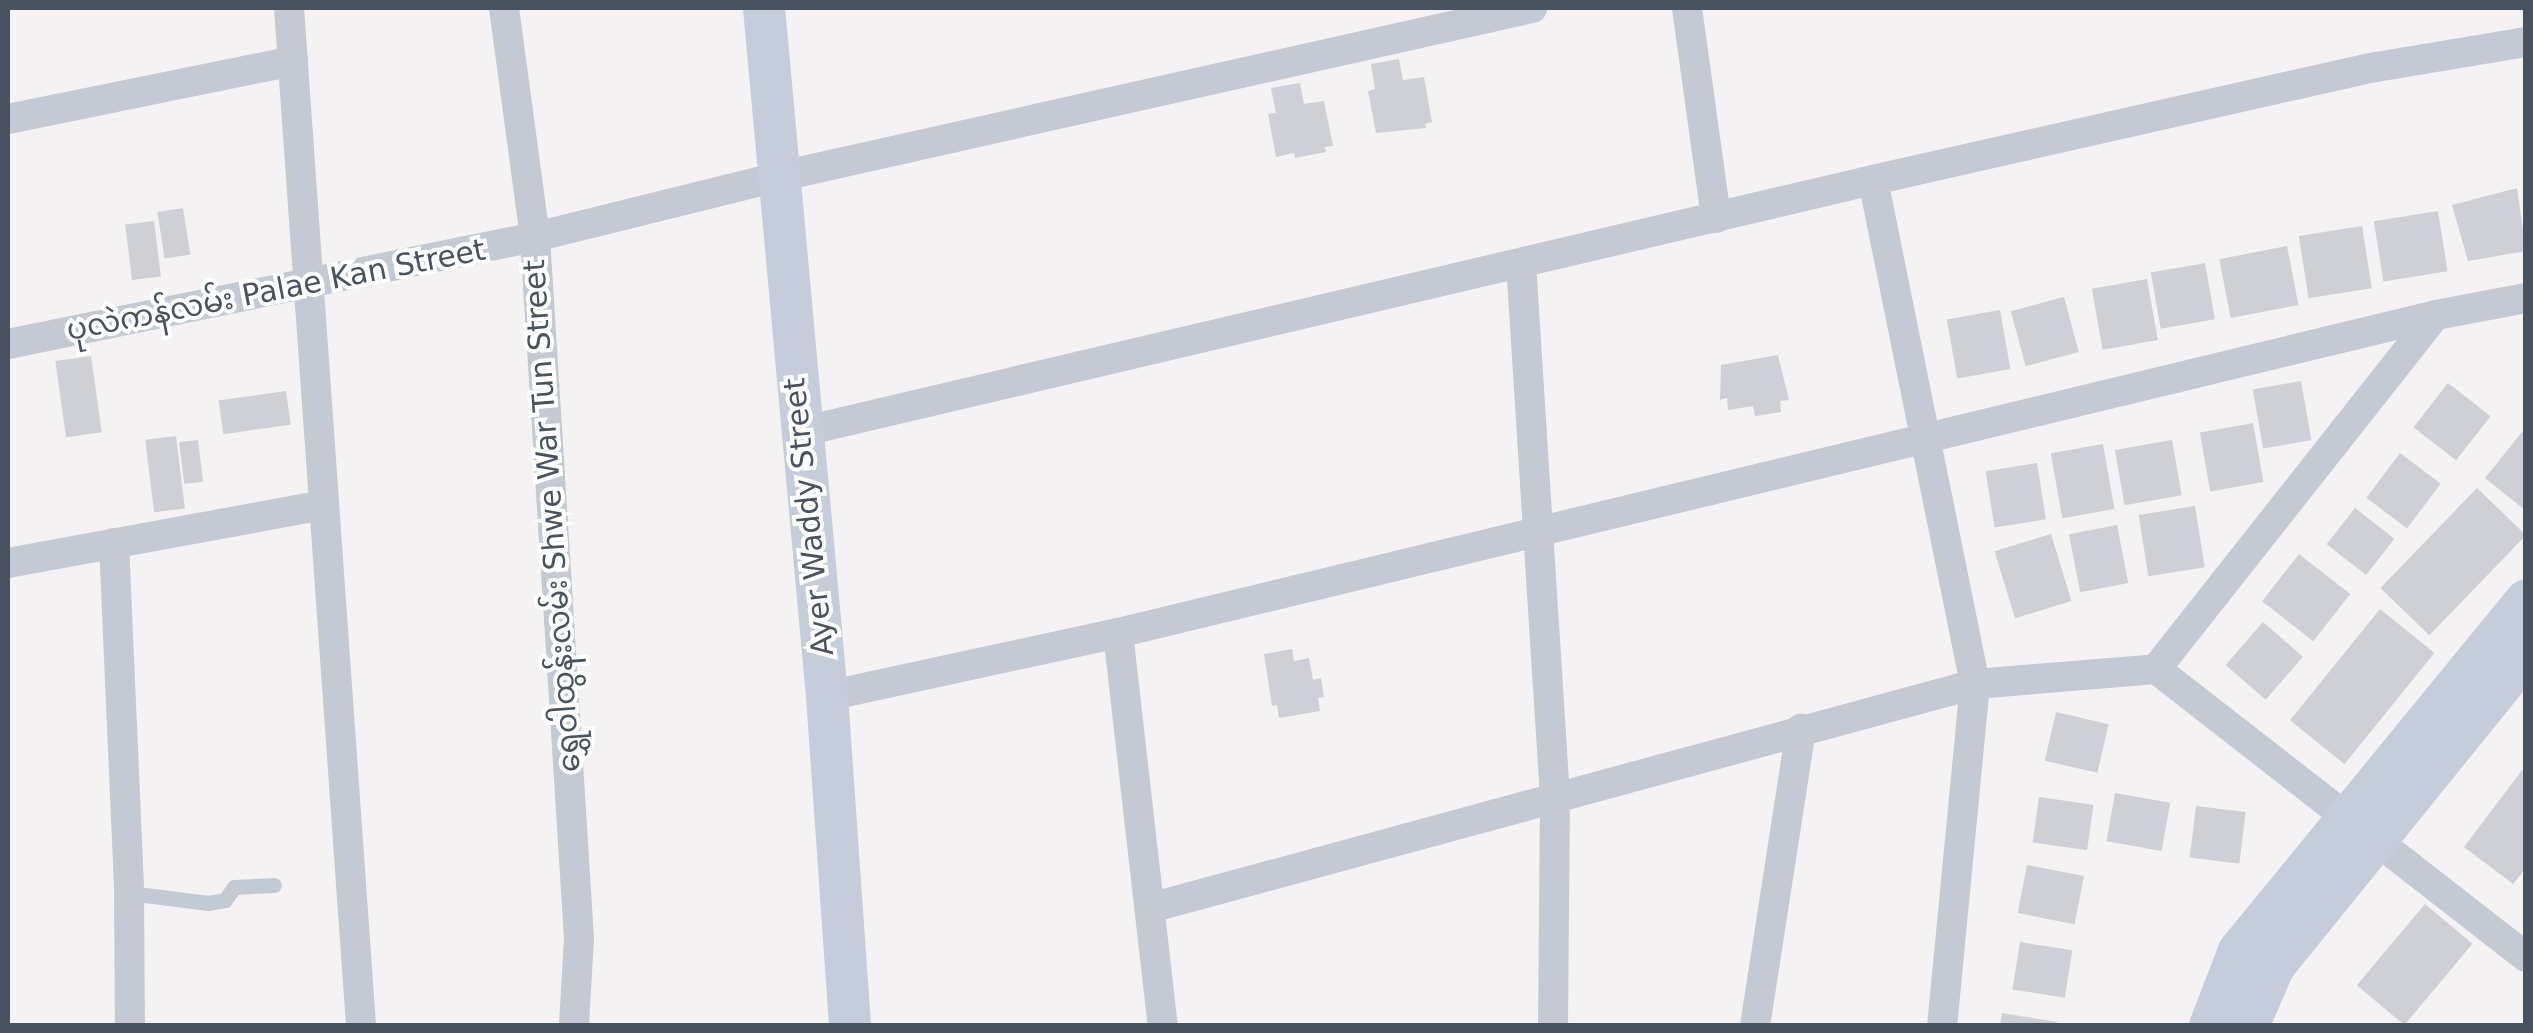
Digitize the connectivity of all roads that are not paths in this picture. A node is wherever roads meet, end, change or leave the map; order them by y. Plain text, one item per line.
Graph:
1 (289, 8) edge
2 (504, 8) edge
3 (764, 8) edge
4 (1532, 8) edge
5 (1687, 8) edge
6 (2526, 42) edge
7 (293, 61) junction
8 (8, 119) edge
9 (777, 176) junction
10 (1873, 180) junction
11 (1716, 218) junction
12 (535, 237) junction
13 (1521, 263) junction
14 (309, 283) junction
15 (2526, 298) edge
16 (2436, 315) junction
17 (8, 344) edge
18 (800, 432) junction
19 (1928, 436) junction
20 (324, 505) junction
21 (1539, 529) junction
22 (114, 543) junction
23 (8, 564) edge
24 (2526, 600) edge
25 (1118, 634) junction
26 (2526, 655) edge
27 (2156, 669) junction
28 (1975, 684) junction
29 (827, 696) junction
30 (1801, 730) junction
31 (1555, 797) junction
32 (2360, 829) junction
33 (274, 885) dead end
34 (129, 892) junction
35 (1150, 908) junction
36 (2526, 957) edge
37 (130, 1026) edge
38 (362, 1026) edge
39 (574, 1026) edge
40 (850, 1026) edge
41 (1164, 1026) edge
42 (1553, 1026) edge
43 (1755, 1026) edge
44 (1942, 1026) edge
45 (2210, 1026) edge
46 (2248, 1026) edge

1 - 7 street
2 - 12 street, ရွှေဝါထွန်းလမ်း Shwe War Tun Street
3 - 9 street, Ayer Waddy Street
4 - 9 street, ပုလဲကန်လမ်း Palae Kan Street
5 - 11 street
6 - 10 street
7 - 8 street
7 - 14 street
9 - 12 street, ပုလဲကန်လမ်း Palae Kan Street
9 - 18 street, Ayer Waddy Street
10 - 11 street
10 - 19 street
11 - 13 street
12 - 14 street, ပုလဲကန်လမ်း Palae Kan Street
12 - 39 street, ရွှေဝါထွန်းလမ်း Shwe War Tun Street
13 - 18 street
13 - 21 street
14 - 17 street, ပုလဲကန်လမ်း Palae Kan Street
14 - 20 street
15 - 16 street
16 - 19 street
16 - 27 street
18 - 29 street, Ayer Waddy Street
19 - 21 street
19 - 28 street
20 - 22 street
20 - 38 street
21 - 25 street
21 - 31 street
22 - 23 street
22 - 34 street
24 - 32 street
25 - 29 street
25 - 35 street
26 - 32 street
27 - 28 street
27 - 32 street
28 - 30 street
28 - 44 street
29 - 40 street, Ayer Waddy Street
30 - 31 street
30 - 43 street
31 - 35 street
31 - 42 street
32 - 36 street
32 - 45 street
32 - 46 street
33 - 34 lane
34 - 37 street
35 - 41 street

